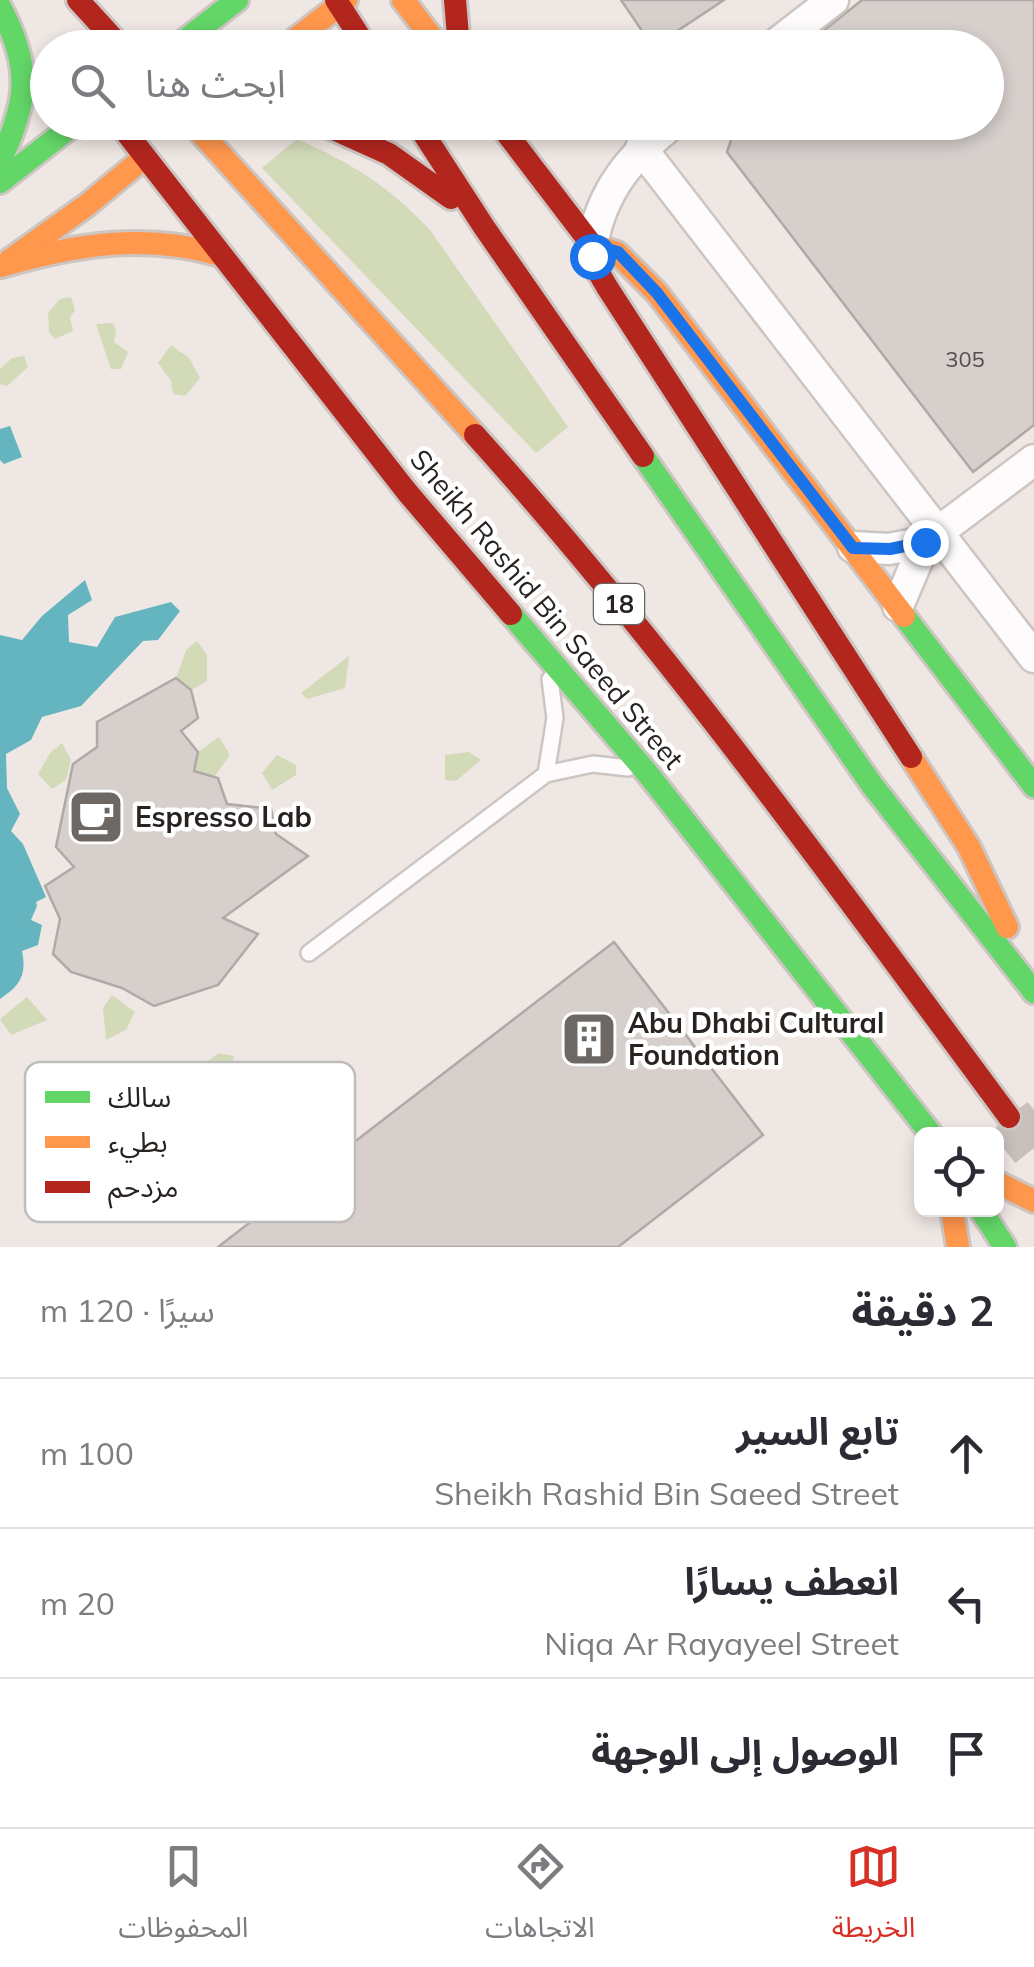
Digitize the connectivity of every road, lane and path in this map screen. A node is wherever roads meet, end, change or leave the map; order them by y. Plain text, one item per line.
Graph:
1 (78, 0) edge
2 (237, 0) edge
3 (403, 0) edge
4 (456, 0) edge
5 (833, 0) edge
6 (341, 2) edge
7 (0, 7) edge
8 (106, 30) edge
9 (198, 30) edge
10 (306, 30) edge
11 (357, 30) edge
12 (426, 30) edge
13 (457, 30) edge
14 (794, 30) edge
15 (55, 140) edge
16 (165, 140) edge
17 (172, 140) edge
18 (174, 140) edge
19 (364, 140) edge
20 (428, 140) edge
21 (512, 140) edge
22 (651, 140) edge
23 (641, 148) junction
24 (0, 161) edge
25 (0, 182) edge
26 (484, 227) junction
27 (592, 245) junction
28 (221, 254) junction
29 (0, 266) edge
30 (1034, 460) edge
31 (931, 538) junction
32 (853, 548) junction
33 (898, 606) junction
34 (545, 656) junction
35 (1034, 657) edge
36 (546, 774) junction
37 (648, 774) junction
38 (1034, 786) edge
39 (309, 953) dead end
40 (1029, 985) edge
41 (1009, 1117) tunnel mouth
42 (925, 1127) edge
43 (1004, 1186) edge
44 (1004, 1187) edge
45 (1034, 1189) edge
46 (1034, 1201) edge
47 (953, 1217) edge
48 (986, 1217) edge
49 (958, 1247) edge
50 (1005, 1247) edge

1 - 8 main road
2 - 9 main road
3 - 12 main road
4 - 13 main road
5 - 14 street
6 - 10 main road
6 - 11 main road
7 - 24 main road
15 - 25 main road
16 - 29 main road
17 - 28 main road, Sheikh Rashid Bin Saeed Street / 18
18 - 41 main road, Sheikh Rashid Bin Saeed Street / 18
19 - 26 main road
20 - 26 main road
21 - 27 main road
22 - 23 street
23 - 27 street
23 - 31 street
26 - 40 main road
27 - 32 main road
27 - 40 main road
28 - 29 main road
28 - 34 main road, Sheikh Rashid Bin Saeed Street / 18
30 - 31 street
31 - 32 street
31 - 33 street
31 - 35 street
32 - 33 main road
33 - 38 main road
34 - 36 lane
34 - 37 main road, Sheikh Rashid Bin Saeed Street / 18
36 - 37 lane
36 - 39 lane
37 - 42 main road, Sheikh Rashid Bin Saeed Street / 18
43 - 45 main road
44 - 46 main road
47 - 49 main road
48 - 50 main road

